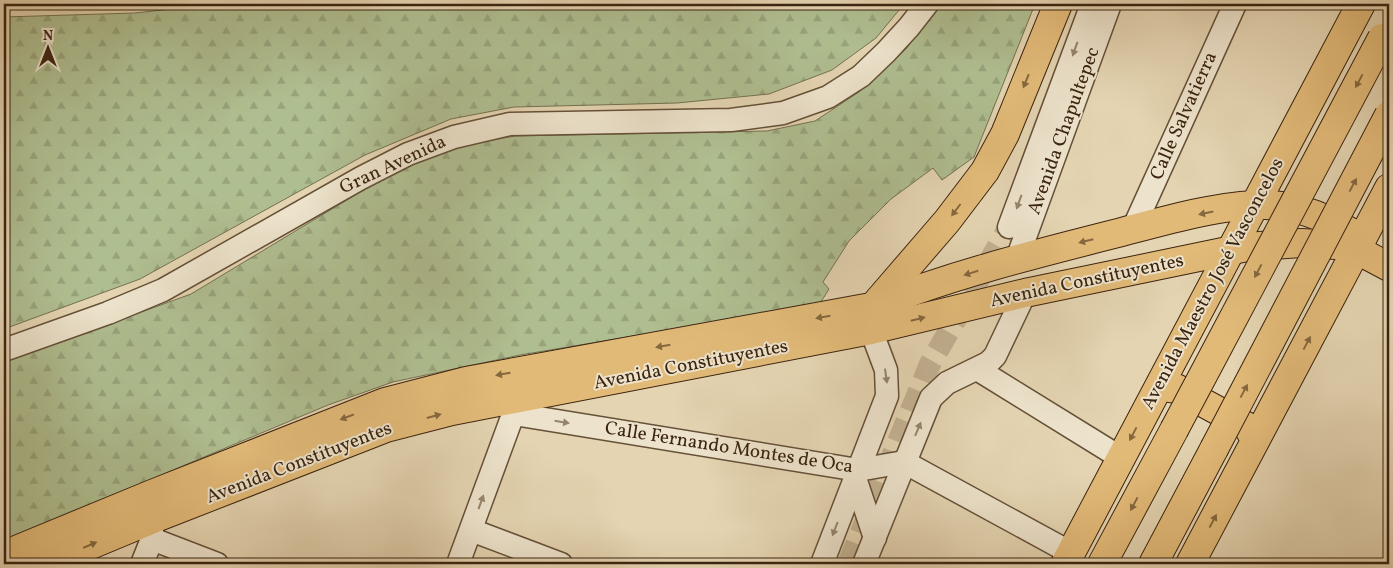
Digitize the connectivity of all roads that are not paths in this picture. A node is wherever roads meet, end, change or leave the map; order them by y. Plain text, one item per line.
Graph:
1 (927, 4) edge
2 (1058, 4) edge
3 (1092, 4) edge
4 (1110, 4) edge
5 (1235, 4) edge
6 (1361, 4) edge
7 (1386, 32) edge
8 (1389, 115) edge
9 (1389, 188) edge
10 (1254, 205) junction
11 (1010, 226) tunnel mouth
12 (1133, 229) junction
13 (1359, 245) junction
14 (1232, 250) junction
15 (1017, 259) junction
16 (1389, 267) edge
17 (1025, 293) junction
18 (871, 319) junction
19 (4, 350) edge
20 (977, 369) junction
21 (1158, 387) junction
22 (517, 406) junction
23 (1255, 441) junction
24 (1121, 458) junction
25 (904, 462) junction
26 (856, 474) junction
27 (152, 518) junction
28 (471, 530) junction
29 (874, 538) junction
30 (4, 555) edge
31 (1068, 559) edge
32 (45, 564) edge
33 (142, 564) edge
34 (217, 564) edge
35 (458, 564) edge
36 (561, 564) edge
37 (822, 564) edge
38 (864, 564) edge
39 (1102, 564) edge
40 (1152, 564) edge
41 (1190, 564) edge

1 - 19 street, Gran Avenida
2 -> 18 main road
3 -> 11 street, Avenida Chapultepec
4 - 15 street, Avenida Chapultepec
5 - 12 street, Calle Salvatierra
6 - 10 main road, Avenida Maestro José Vasconcelos
7 -> 39 main road, bridge
40 -> 8 main road, bridge
9 - 13 main road
10 -> 12 main road, Avenida Constituyentes
10 - 13 main road, Avenida Constituyentes
10 - 14 main road, Avenida Maestro José Vasconcelos
12 -> 15 main road, Avenida Constituyentes
13 - 14 main road, Avenida Constituyentes
13 - 16 main road
23 -> 13 main road
14 - 17 main road, Avenida Constituyentes
14 - 21 main road, Avenida Maestro José Vasconcelos
15 -> 18 main road, Avenida Constituyentes
18 -> 17 main road, Avenida Constituyentes
17 - 20 street
18 - 22 main road, Avenida Constituyentes
18 -> 26 street
18 -> 27 main road, Avenida Constituyentes
20 - 24 street
25 -> 20 street
21 - 23 main road
21 -> 24 main road, Avenida Maestro José Vasconcelos
22 -> 26 street, Calle Fernando Montes de Oca
27 -> 22 main road, Avenida Constituyentes
28 -> 22 street
41 -> 23 main road
24 - 31 main road, Avenida Maestro José Vasconcelos
25 - 26 street, Calle Fernando Montes de Oca
25 - 29 street
25 - 31 street
26 - 29 street
26 -> 37 street
27 - 30 main road, Avenida Constituyentes
32 -> 27 main road, Avenida Constituyentes
27 - 33 street
27 - 34 street
28 - 35 street
28 - 36 street
29 - 38 street

